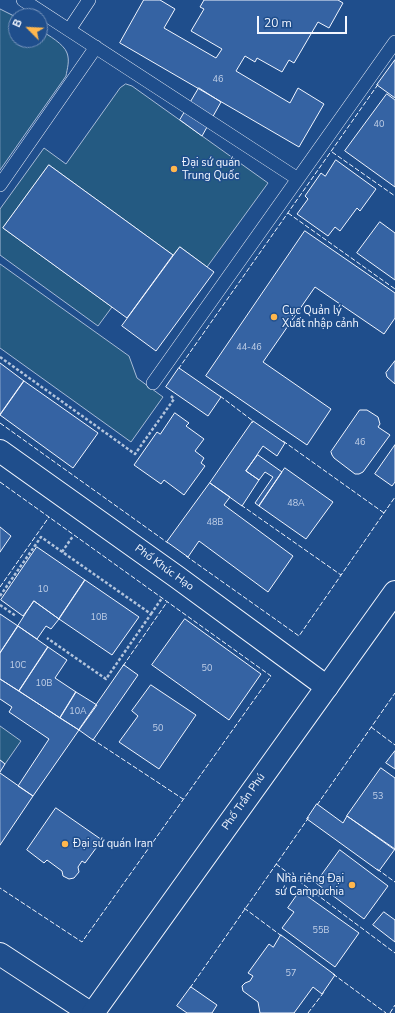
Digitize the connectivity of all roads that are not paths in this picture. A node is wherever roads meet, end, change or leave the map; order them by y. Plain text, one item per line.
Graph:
1 (23, 0) edge
2 (89, 0) edge
3 (69, 30) junction
4 (395, 42) edge
5 (96, 47) junction
6 (298, 179) junction
7 (0, 185) edge
8 (153, 383) road end
9 (0, 451) edge
10 (395, 592) edge
11 (327, 687) junction
12 (0, 954) edge
13 (90, 1013) edge
14 (94, 1013) edge

1 - 3 lane
2 - 3 lane
3 - 5 lane
4 - 6 lane
5 - 6 lane
5 - 7 lane
6 - 8 lane
9 - 11 main road, Phố Khúc Hạo
10 - 11 main road, Phố Trần Phú
11 - 14 main road, Phố Trần Phú
12 - 13 main road

